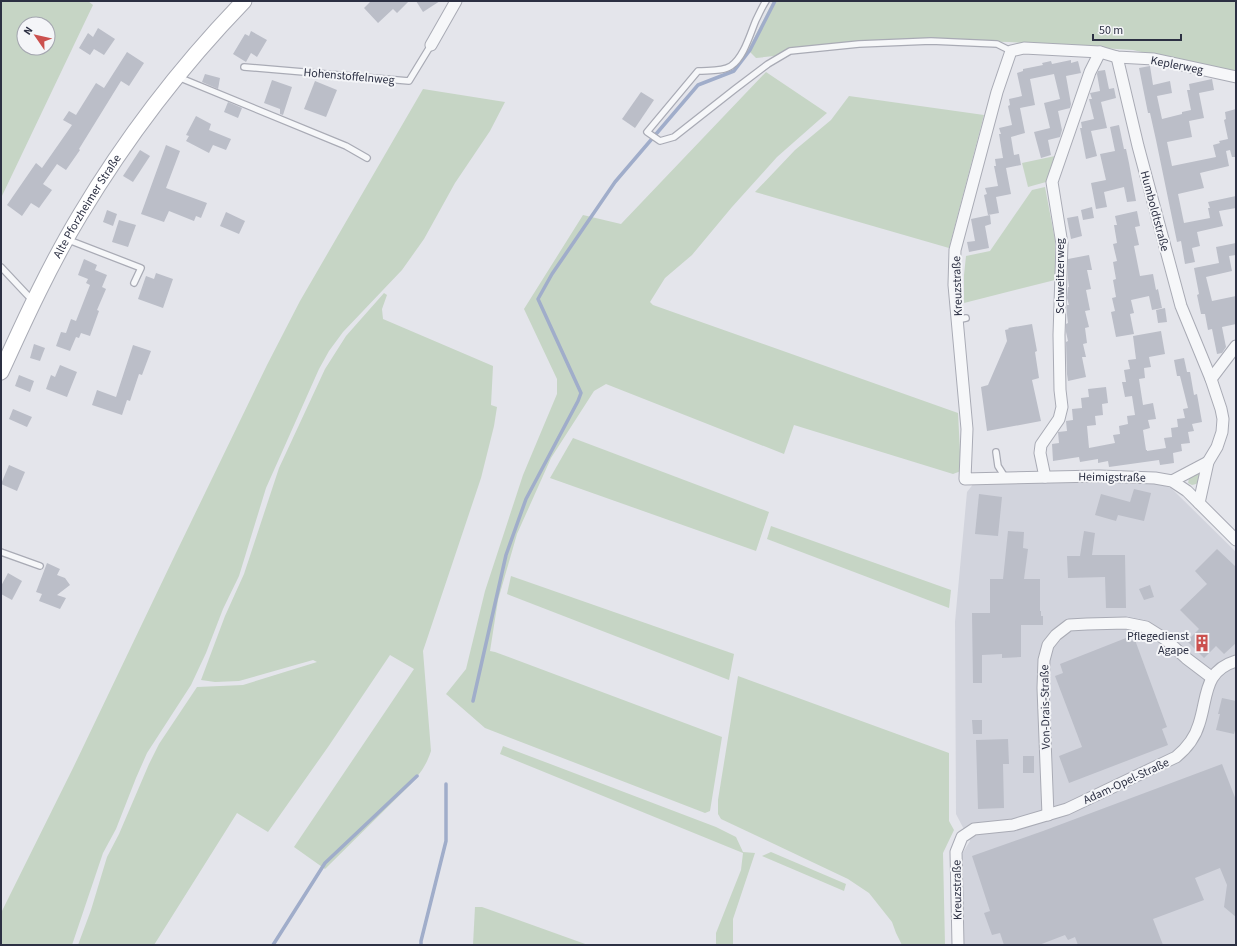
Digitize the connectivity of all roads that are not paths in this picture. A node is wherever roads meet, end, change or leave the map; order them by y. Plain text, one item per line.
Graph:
1 (244, 1) edge
2 (456, 1) edge
3 (766, 1) edge
4 (430, 45) joint
5 (1011, 51) junction
6 (1100, 52) junction
7 (1117, 57) junction
8 (244, 67) dead end
9 (177, 77) junction
10 (1236, 78) edge
11 (367, 158) dead end
12 (66, 239) junction
13 (1, 267) edge
14 (134, 283) dead end
15 (34, 301) junction
16 (1236, 346) edge
17 (1, 372) edge
18 (1211, 378) junction
19 (996, 452) dead end
20 (1208, 462) junction
21 (1005, 477) junction
22 (1045, 477) junction
23 (965, 479) joint
24 (1172, 481) junction
25 (1199, 503) junction
26 (1236, 540) edge
27 (1, 552) edge
28 (40, 566) dead end
29 (1236, 661) edge
30 (1212, 677) junction
31 (1048, 815) junction
32 (962, 837) joint
33 (958, 945) edge

1 - 9 main road, Alte Pforzheimer Straße
2 - 4 street, Hohenstoffelnweg
3 - 5 lane
4 - 8 lane, Hohenstoffelnweg
5 - 6 street
5 - 23 street, Kreuzstraße
6 - 7 street
6 - 22 street, Schweitzerweg
7 - 10 street, Keplerweg
7 - 18 street, Humboldtstraße
9 - 11 lane
9 - 12 main road, Alte Pforzheimer Straße
12 - 14 lane
12 - 15 main road, Alte Pforzheimer Straße
13 - 15 lane
15 - 17 main road, Alte Pforzheimer Straße
16 - 18 street
18 - 20 street, Humboldtstraße
19 - 21 lane
20 - 24 street
20 - 25 street, Humboldtstraße
21 - 22 street, Heimigstraße
21 - 23 street, Heimigstraße
22 - 24 street, Heimigstraße
24 - 25 street, Heimigstraße
25 - 26 street, Heimigstraße
27 - 28 lane
29 - 30 street, Adam-Opel-Straße
30 - 31 street, Adam-Opel-Straße
30 - 31 street, Von-Drais-Straße
31 - 32 street, Adam-Opel-Straße
32 - 33 street, Kreuzstraße

